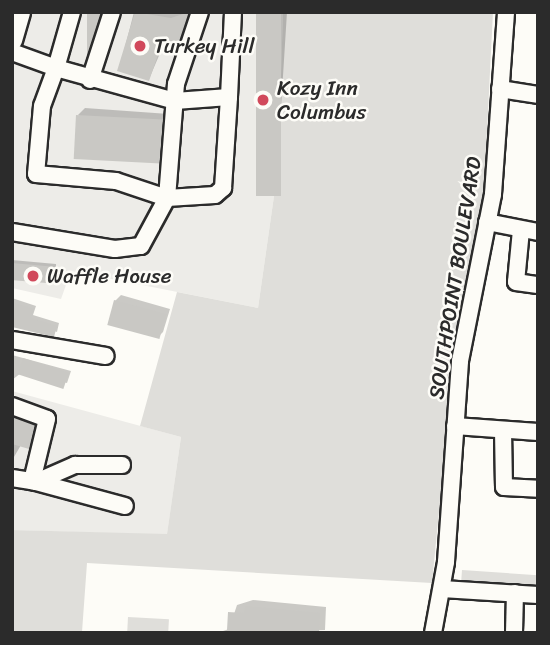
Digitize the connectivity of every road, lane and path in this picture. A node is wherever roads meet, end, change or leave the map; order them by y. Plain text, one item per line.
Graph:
1 (20, 12) edge
2 (72, 12) edge
3 (112, 12) edge
4 (200, 12) edge
5 (233, 12) edge
6 (506, 12) edge
7 (12, 40) edge
8 (12, 52) edge
9 (55, 68) junction
10 (90, 80) junction
11 (500, 89) junction
12 (538, 95) edge
13 (229, 97) junction
14 (175, 101) junction
15 (167, 198) junction
16 (487, 222) junction
17 (530, 231) edge
18 (12, 232) edge
19 (538, 285) edge
20 (12, 341) edge
21 (106, 356) dead end
22 (12, 406) edge
23 (455, 426) junction
24 (503, 430) junction
25 (538, 432) edge
26 (122, 465) dead end
27 (12, 478) edge
28 (34, 481) junction
29 (538, 489) edge
30 (125, 506) dead end
31 (442, 589) junction
32 (515, 593) junction
33 (538, 595) edge
34 (433, 633) edge
35 (514, 633) edge

1 - 7 main road
2 - 9 street
3 - 10 street
4 - 14 street
5 - 13 street
6 - 11 street, SOUTHPOINT BOULEVARD
8 - 9 street
9 - 10 street
9 - 15 street
10 - 14 street
11 - 12 street
11 - 16 street, SOUTHPOINT BOULEVARD
13 - 14 street
13 - 15 street
14 - 15 street
15 - 18 street
16 - 17 street
16 - 23 street, SOUTHPOINT BOULEVARD
17 - 19 street
20 - 21 street
22 - 28 street
23 - 24 street
23 - 31 street, SOUTHPOINT BOULEVARD
24 - 25 street
24 - 29 street
26 - 28 street
27 - 28 street
28 - 30 street
31 - 32 street
31 - 34 street, SOUTHPOINT BOULEVARD
32 - 33 street
32 - 35 street

